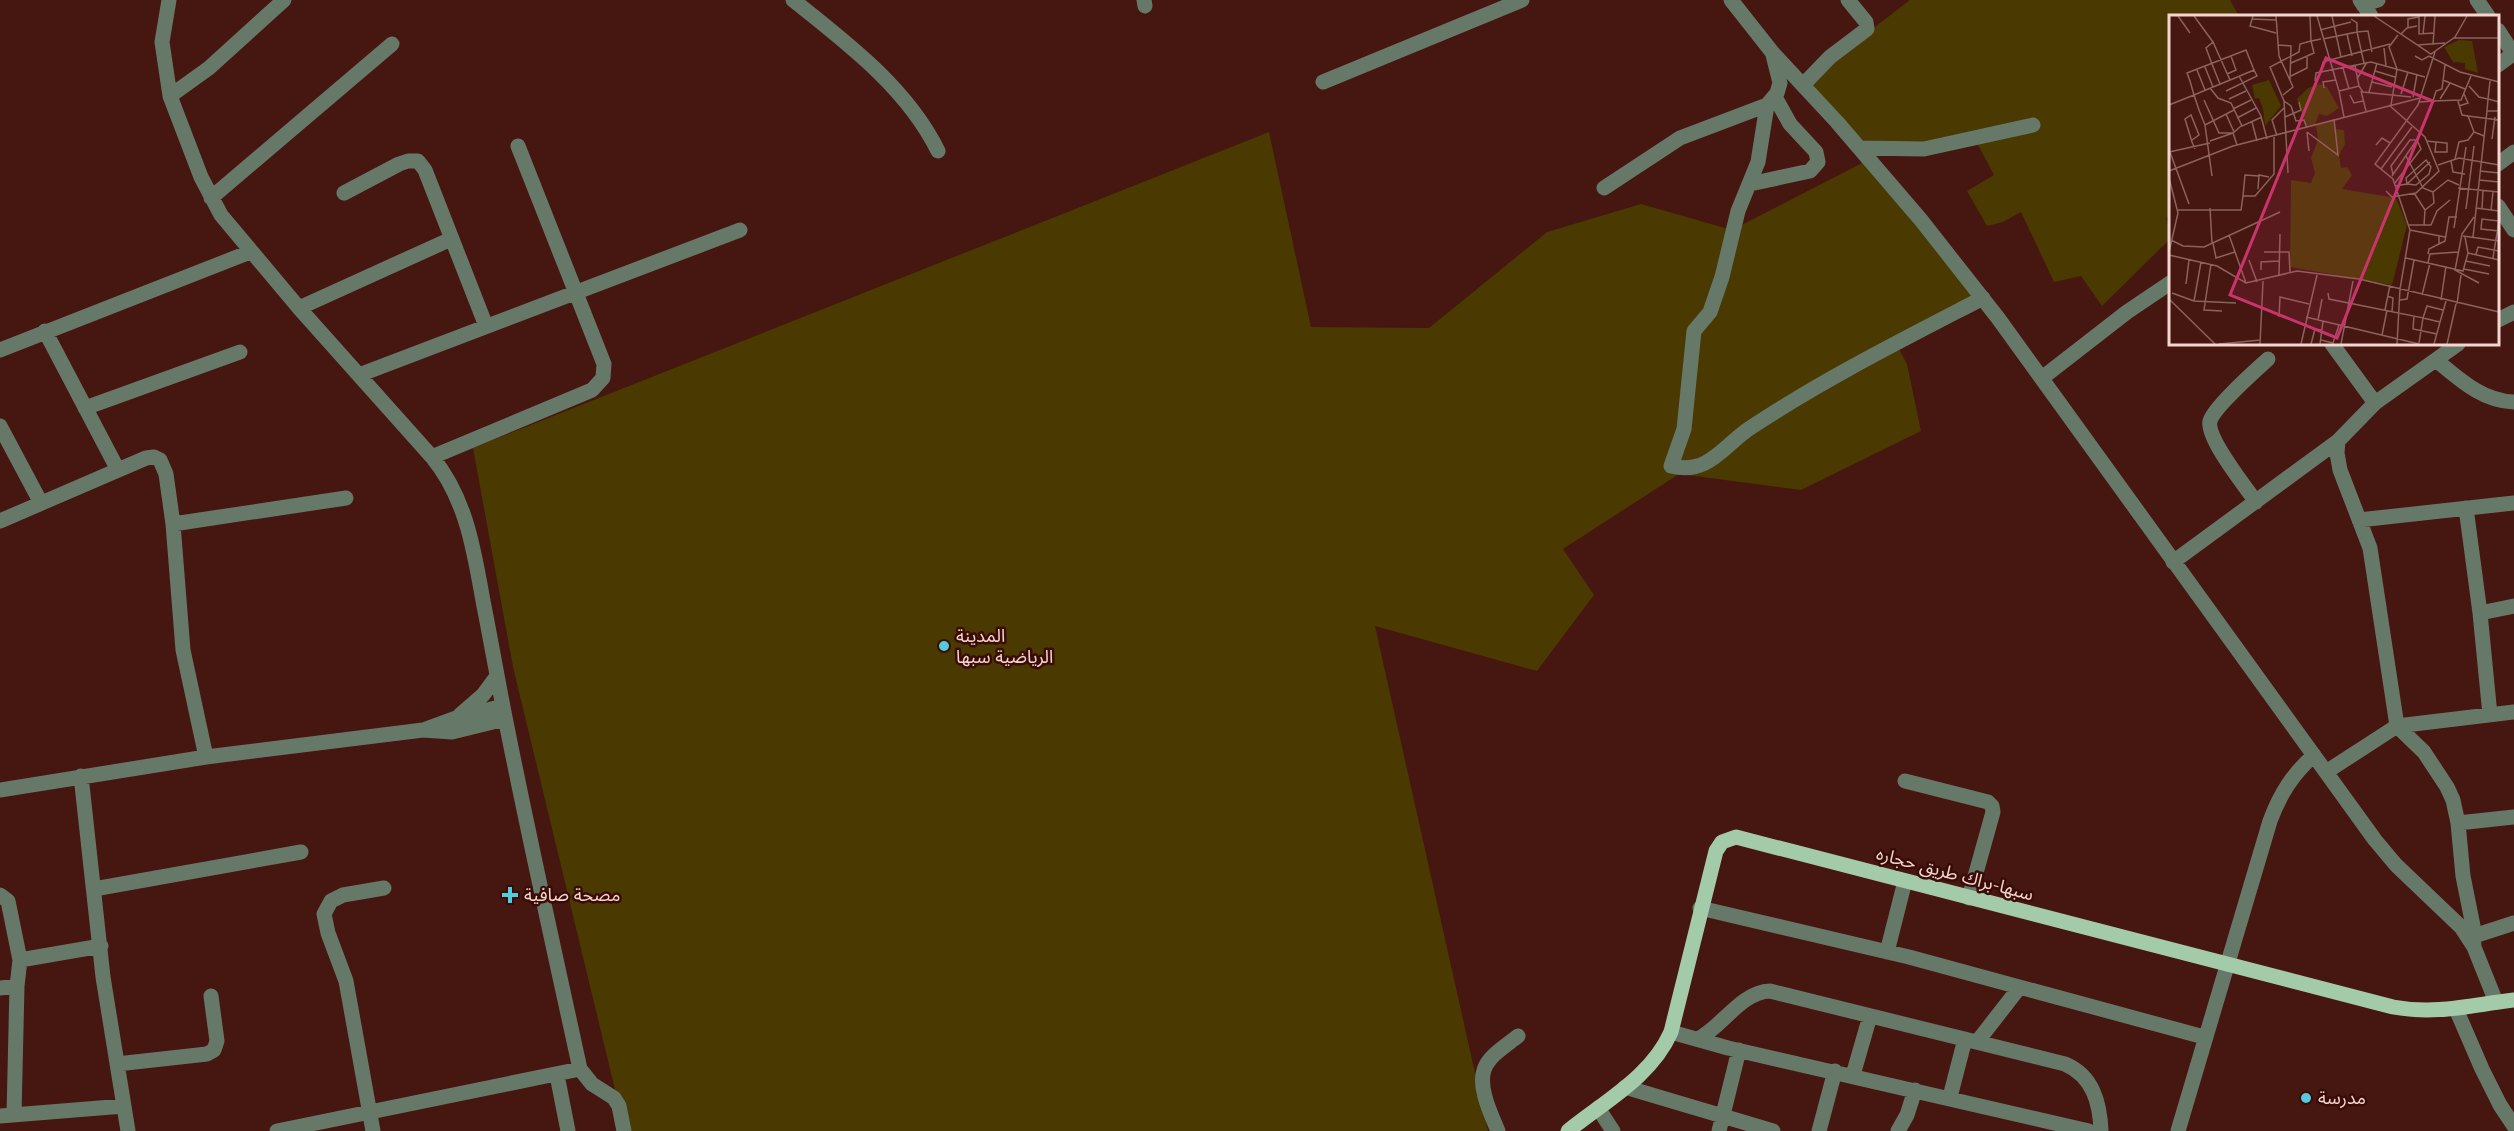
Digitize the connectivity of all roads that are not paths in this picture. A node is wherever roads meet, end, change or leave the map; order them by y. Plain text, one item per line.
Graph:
1 (169, 0) edge
2 (284, 0) edge
3 (793, 0) edge
4 (1522, 0) edge
5 (1731, 0) edge
6 (1848, 0) edge
7 (2477, 0) edge
8 (2487, 15) edge
9 (2499, 32) edge
10 (392, 44) dead end
11 (1772, 52) junction
12 (2514, 54) edge
13 (2499, 64) edge
14 (1323, 82) dead end
15 (1803, 85) junction
16 (170, 96) junction
17 (1771, 101) junction
18 (2033, 125) dead end
19 (518, 146) dead end
20 (1860, 148) junction
21 (938, 151) dead end
22 (2514, 152) edge
23 (2499, 163) edge
24 (1750, 183) junction
25 (1604, 188) dead end
26 (344, 194) dead end
27 (211, 198) junction
28 (2499, 208) edge
29 (740, 230) dead end
30 (2514, 230) edge
31 (451, 239) junction
32 (250, 252) junction
33 (2169, 285) edge
34 (575, 292) junction
35 (1983, 298) junction
36 (299, 308) junction
37 (2514, 312) edge
38 (2499, 320) edge
39 (486, 326) junction
40 (45, 331) junction
41 (2333, 345) edge
42 (2457, 345) edge
43 (0, 350) edge
44 (240, 352) dead end
45 (2268, 359) dead end
46 (2436, 360) junction
47 (359, 375) junction
48 (2042, 378) junction
49 (2514, 402) edge
50 (2375, 403) junction
51 (85, 408) junction
52 (0, 426) edge
53 (2338, 441) junction
54 (432, 458) junction
55 (118, 470) junction
56 (346, 498) dead end
57 (2256, 501) junction
58 (41, 503) junction
59 (2514, 503) edge
60 (2466, 508) junction
61 (2358, 520) junction
62 (0, 521) edge
63 (173, 524) junction
64 (2173, 562) junction
65 (2514, 606) edge
66 (2480, 613) junction
67 (497, 676) junction
68 (2514, 712) edge
69 (504, 713) junction
70 (2490, 715) junction
71 (456, 718) junction
72 (2397, 726) junction
73 (423, 730) junction
74 (2314, 755) junction
75 (206, 757) junction
76 (2326, 772) junction
77 (81, 776) junction
78 (1905, 781) dead end
79 (0, 790) edge
80 (2514, 817) edge
81 (2458, 823) junction
82 (301, 852) dead end
83 (1905, 881) junction
84 (384, 888) dead end
85 (94, 889) junction
86 (0, 895) edge
87 (1969, 898) junction
88 (1700, 908) junction
89 (2514, 923) edge
90 (2474, 941) junction
91 (101, 946) junction
92 (1887, 952) junction
93 (20, 960) junction
94 (2227, 962) junction
95 (17, 986) junction
96 (0, 988) edge
97 (2019, 988) junction
98 (211, 996) dead end
99 (2514, 1000) edge
100 (2496, 1002) junction
101 (2456, 1009) junction
102 (1870, 1016) junction
103 (1671, 1032) junction
104 (1518, 1036) dead end
105 (2204, 1037) junction
106 (1698, 1039) junction
107 (1971, 1041) junction
108 (1739, 1050) junction
109 (117, 1064) junction
110 (580, 1069) junction
111 (1835, 1071) junction
112 (1853, 1075) junction
113 (557, 1076) junction
114 (1625, 1087) junction
115 (1914, 1090) junction
116 (1950, 1097) junction
117 (124, 1106) junction
118 (1598, 1108) junction
119 (370, 1112) junction
120 (1723, 1115) junction
121 (7, 1116) edge
122 (2514, 1126) edge
123 (128, 1131) edge
124 (277, 1131) edge
125 (373, 1131) edge
126 (568, 1131) edge
127 (624, 1131) edge
128 (1498, 1131) edge
129 (1568, 1131) edge
130 (1613, 1131) edge
131 (1719, 1131) edge
132 (1773, 1131) edge
133 (1819, 1131) edge
134 (1898, 1131) edge
135 (2089, 1131) edge
136 (2101, 1131) edge
137 (2178, 1131) edge

1 - 16 street
2 - 16 street
3 - 21 street
4 - 14 street
5 - 11 street
6 - 15 street
7 - 8 street
9 - 12 street
10 - 27 street
11 - 15 street
11 - 17 street
12 - 13 street
15 - 20 street
16 - 27 street
17 - 24 street
17 - 24 street
17 - 25 street
18 - 20 street
19 - 34 street
20 - 35 street
22 - 23 street
24 - 35 street
26 - 31 street
27 - 32 street
28 - 30 street
29 - 34 street
31 - 36 street
31 - 39 street
32 - 36 street
32 - 40 street
33 - 48 street
34 - 39 street
34 - 54 street
35 - 48 street
36 - 47 street
37 - 38 street
39 - 47 street
40 - 43 street
40 - 51 street
41 - 50 street
42 - 46 street
44 - 51 street
45 - 57 street
46 - 49 street
46 - 50 street
47 - 54 street
48 - 64 street
50 - 53 street
51 - 55 street
52 - 58 street
53 - 57 street
53 - 61 street
54 - 67 street
55 - 58 street
55 - 63 street
56 - 63 street
57 - 64 street
58 - 62 street
59 - 60 street
60 - 61 street
60 - 66 street
61 - 72 street
63 - 75 street
64 - 74 street
65 - 66 street
66 - 70 street
67 - 69 street
67 - 71 street
68 - 70 street
69 - 71 street
69 - 73 street
69 - 110 street
70 - 72 street
71 - 73 street
72 - 76 street
72 - 81 street
73 - 75 street
74 - 76 street
74 - 94 street
75 - 77 street
76 - 90 street
77 - 79 street
77 - 85 street
78 - 87 street
80 - 81 street
81 - 90 street
82 - 85 street
83 - 87 main road, سبها-براك طريق حجاره
83 - 88 main road, سبها-براك طريق حجاره
83 - 92 street
84 - 119 street
85 - 91 street
86 - 93 street
87 - 94 main road, سبها-براك طريق حجاره
88 - 92 street
88 - 103 main road, سبها-براك طريق حجاره
89 - 90 street
90 - 100 street
91 - 93 street
91 - 109 street
92 - 97 street
93 - 95 street
94 - 101 main road, سبها-براك طريق حجاره
94 - 105 street
95 - 96 street
95 - 121 street
97 - 105 street
97 - 107 street
98 - 109 street
99 - 100 main road, سبها-براك طريق حجاره
100 - 101 main road, سبها-براك طريق حجاره
101 - 122 street
102 - 106 street
102 - 107 street
102 - 112 street
103 - 106 street
103 - 114 main road, سبها-براك طريق حجاره
104 - 128 street
105 - 137 street
106 - 108 street
107 - 116 street
107 - 136 street
108 - 111 street
108 - 120 street
109 - 117 street
110 - 113 street
110 - 127 street
111 - 112 street
111 - 133 street
112 - 115 street
113 - 119 street
113 - 126 street
114 - 118 main road, سبها-براك طريق حجاره
114 - 120 street
115 - 116 street
115 - 134 street
116 - 135 street
117 - 121 street
117 - 123 street
118 - 129 main road, سبها-براك طريق حجاره
118 - 130 street
119 - 124 street
119 - 125 street
120 - 131 street
120 - 132 street

